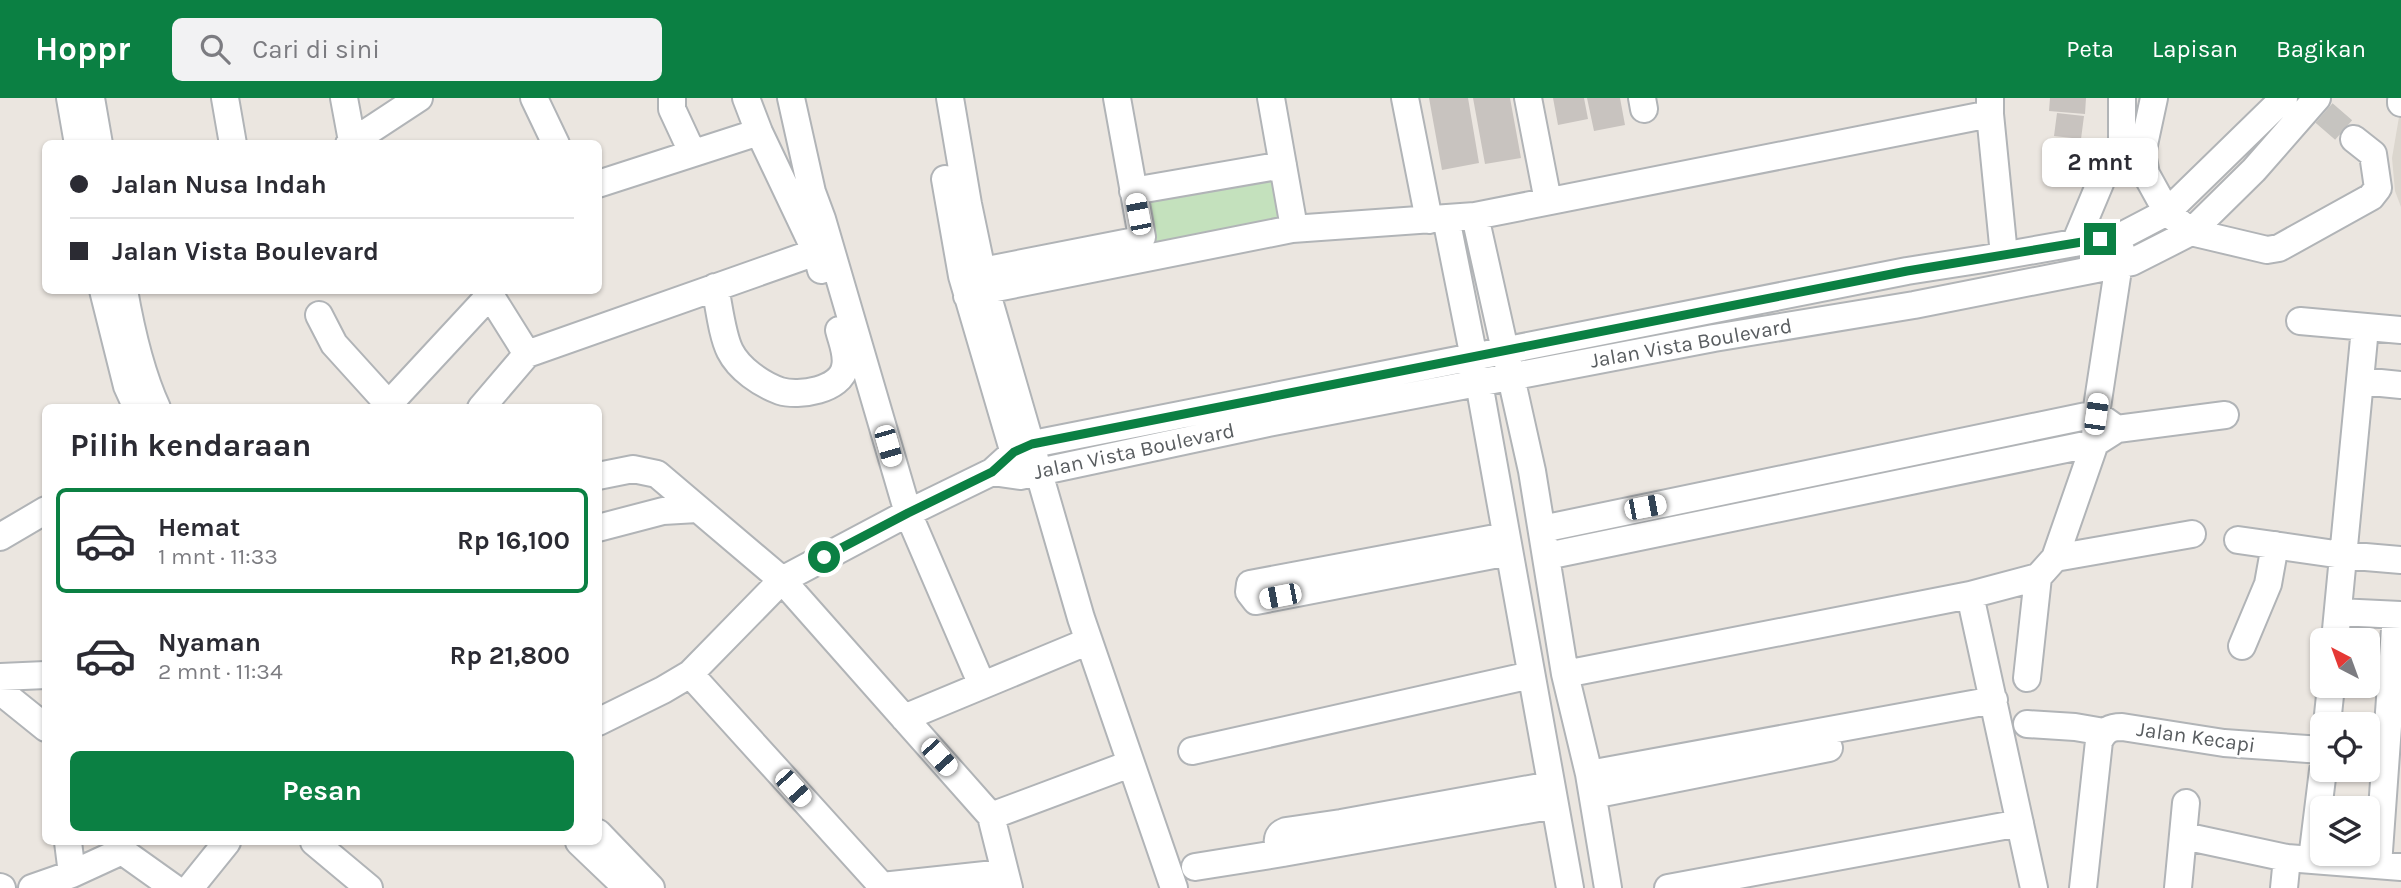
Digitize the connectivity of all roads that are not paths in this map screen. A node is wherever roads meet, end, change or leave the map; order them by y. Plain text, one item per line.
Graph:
1 (70, 98) edge
2 (91, 98) edge
3 (225, 98) edge
4 (344, 98) edge
5 (419, 98) edge
6 (534, 98) edge
7 (672, 98) edge
8 (746, 98) edge
9 (792, 98) edge
10 (932, 98) edge
11 (950, 98) edge
12 (1117, 98) edge
13 (1271, 98) edge
14 (1405, 98) edge
15 (1528, 98) edge
16 (2122, 98) edge
17 (2154, 98) edge
18 (2284, 98) edge
19 (2317, 105) edge
20 (1990, 106) edge
21 (759, 132) junction
22 (77, 140) edge
23 (98, 140) edge
24 (232, 140) edge
25 (351, 140) edge
26 (354, 140) edge
27 (554, 140) edge
28 (2371, 144) tunnel mouth
29 (692, 152) junction
30 (1283, 165) junction
31 (602, 183) edge
32 (1133, 191) junction
33 (1548, 201) junction
34 (2167, 212) junction
35 (1475, 216) junction
36 (1438, 219) junction
37 (1292, 229) junction
38 (2192, 232) junction
39 (2125, 234) junction
40 (2075, 243) junction
41 (816, 252) junction
42 (2004, 255) junction
43 (2118, 265) junction
44 (974, 283) junction
45 (715, 287) junction
46 (104, 294) edge
47 (125, 294) edge
48 (488, 294) edge
49 (490, 294) edge
50 (319, 315) dead end
51 (2300, 321) dead end
52 (2365, 328) junction
53 (2401, 330) edge
54 (527, 354) junction
55 (1509, 364) junction
56 (1476, 370) junction
57 (2361, 381) junction
58 (2401, 385) edge
59 (135, 404) edge
60 (155, 404) edge
61 (388, 404) edge
62 (392, 404) edge
63 (484, 404) edge
64 (2225, 415) dead end
65 (2103, 429) junction
66 (1898, 456) junction
67 (1026, 460) junction
68 (602, 475) edge
69 (1902, 483) junction
70 (1723, 491) junction
71 (697, 509) junction
72 (42, 512) edge
73 (908, 513) junction
74 (1728, 519) junction
75 (602, 527) edge
76 (1542, 528) junction
77 (2192, 534) dead end
78 (0, 537) edge
79 (2238, 540) dead end
80 (1507, 544) junction
81 (2275, 545) junction
82 (2342, 555) junction
83 (1547, 556) junction
84 (2401, 560) edge
85 (2047, 568) junction
86 (782, 580) junction
87 (1970, 595) junction
88 (2338, 612) junction
89 (2398, 615) edge
90 (2336, 628) edge
91 (1089, 641) junction
92 (2242, 646) dead end
93 (690, 674) junction
94 (1565, 674) junction
95 (42, 675) edge
96 (1531, 675) junction
97 (0, 677) edge
98 (2027, 678) dead end
99 (982, 685) junction
100 (0, 691) edge
101 (1995, 708) junction
102 (904, 718) junction
103 (602, 720) edge
104 (2026, 724) dead end
105 (42, 725) edge
106 (2104, 732) junction
107 (2310, 749) edge
108 (1192, 751) dead end
109 (1130, 764) junction
110 (2320, 782) edge
111 (1591, 785) junction
112 (1553, 795) junction
113 (2391, 802) edge
114 (2186, 803) dead end
115 (991, 816) junction
116 (2020, 823) junction
117 (2184, 836) junction
118 (602, 837) edge
119 (68, 845) edge
120 (225, 845) edge
121 (318, 845) edge
122 (582, 845) edge
123 (126, 846) edge
124 (2300, 858) junction
125 (2389, 866) edge
126 (1195, 867) dead end
127 (72, 874) junction
128 (1007, 880) edge
129 (882, 887) edge
130 (32, 888) edge
131 (174, 888) edge
132 (190, 888) edge
133 (369, 888) edge
134 (627, 888) edge
135 (651, 888) edge
136 (1174, 888) edge
137 (1570, 888) edge
138 (1608, 888) edge
139 (1668, 888) edge
140 (2034, 888) edge
141 (2083, 888) edge
142 (2178, 888) edge
143 (2284, 888) edge

1 - 22 street
2 - 23 street
3 - 24 street
4 - 25 street
5 - 26 street
6 - 27 street
7 - 29 street
8 - 21 street
9 - 73 street
10 - 44 street
11 - 44 street
12 - 32 street
13 - 30 street
14 - 36 street
15 - 33 street
16 - 40 street
17 - 34 street
18 - 34 street, Jalan Vista Boulevard
19 - 38 street, Jalan Vista Boulevard
20 - 33 street
20 - 42 street
21 - 29 street
21 - 41 street
28 - 38 street
29 - 31 street
30 - 32 street
30 - 37 street
32 - 44 street
33 - 35 street
34 - 38 street
34 - 39 street, Jalan Vista Boulevard
35 - 36 street
35 - 55 street
36 - 37 street
36 - 56 street
37 - 44 street
38 - 43 street, Jalan Vista Boulevard
39 - 40 street, Jalan Vista Boulevard
39 - 43 street
40 - 42 street, Jalan Vista Boulevard
41 - 45 street
41 - 45 street
42 - 55 street, Jalan Vista Boulevard
43 - 55 street, Jalan Vista Boulevard
43 - 65 street
44 - 67 street
45 - 54 street
46 - 59 street
47 - 60 street
48 - 62 street
49 - 54 street
50 - 61 street
51 - 52 street
52 - 53 street
52 - 57 street
54 - 63 street
55 - 56 street, Jalan Vista Boulevard
55 - 76 street
56 - 67 street, Jalan Vista Boulevard
56 - 80 street
57 - 58 street
57 - 82 street
64 - 65 street
65 - 66 street
65 - 69 street
65 - 85 street
66 - 69 street
66 - 70 street
67 - 73 street, Jalan Vista Boulevard
67 - 91 street
68 - 71 street
69 - 74 street
70 - 74 street
70 - 76 street
71 - 75 street
71 - 86 street
72 - 78 street
73 - 86 street
73 - 99 street
74 - 83 street
76 - 83 street
77 - 85 street
79 - 81 street
80 - 80 street
80 - 96 street
81 - 82 street
81 - 92 street
82 - 84 street
82 - 88 street
83 - 94 street
85 - 87 street
85 - 98 street
86 - 93 street
86 - 102 street
87 - 94 street
87 - 101 street
88 - 89 street
88 - 90 street
89 - 113 street
91 - 99 street
91 - 109 street
93 - 103 street
93 - 129 street
94 - 111 street
95 - 97 street
96 - 108 street
96 - 112 street
99 - 102 street
100 - 105 street
101 - 111 street
101 - 116 street
102 - 115 street
104 - 106 street, Jalan Kecapi
106 - 107 street, Jalan Kecapi
106 - 141 street
109 - 115 street
109 - 136 street
110 - 124 street
111 - 138 street
112 - 126 street
112 - 137 street
113 - 125 street
114 - 117 street
115 - 128 street
116 - 139 street
116 - 140 street
117 - 124 street
117 - 142 street
118 - 135 street
119 - 127 street
120 - 132 street
121 - 133 street
122 - 134 street
123 - 127 street
123 - 131 street
124 - 125 street
124 - 143 street
127 - 130 street
128 - 129 street

